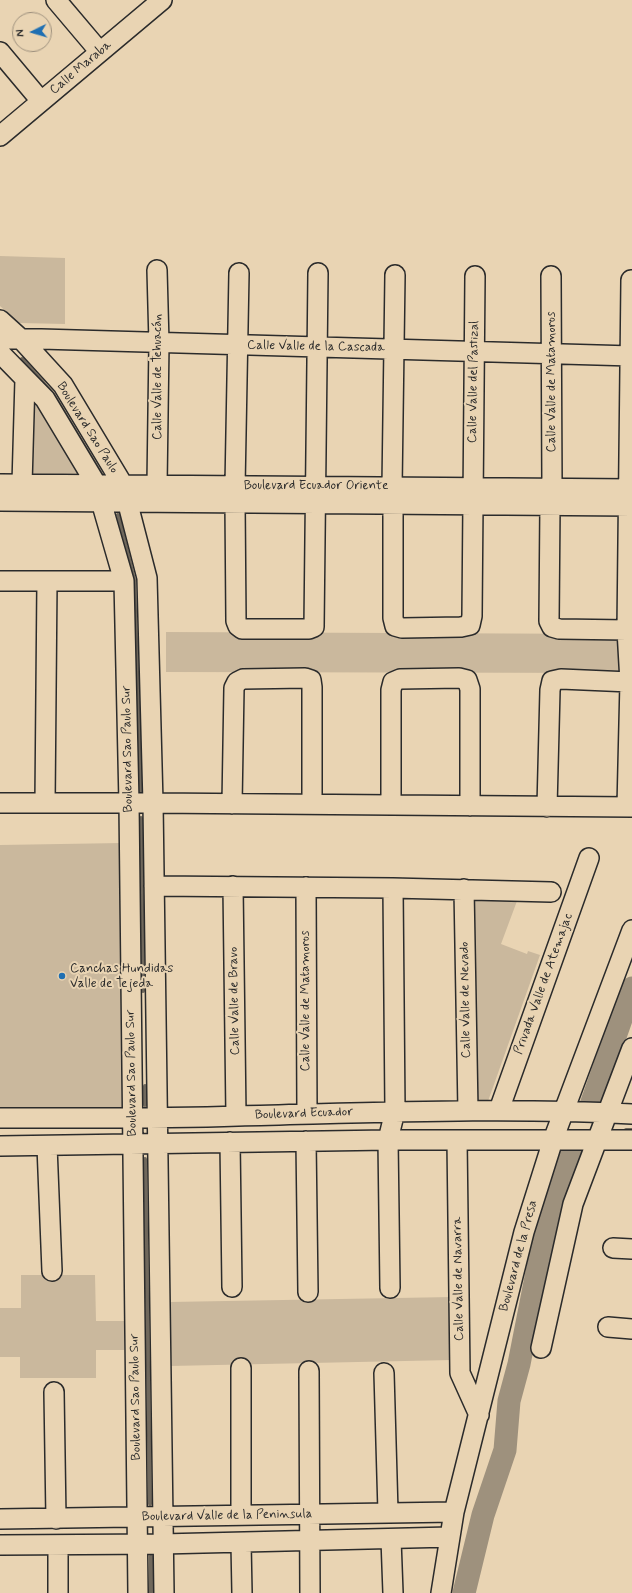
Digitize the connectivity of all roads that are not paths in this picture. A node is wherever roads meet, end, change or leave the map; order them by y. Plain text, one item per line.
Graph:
1 (56, 0) edge
2 (160, 1) edge
3 (0, 52) edge
4 (100, 52) junction
5 (41, 101) junction
6 (0, 136) edge
7 (157, 270) dead end
8 (239, 273) dead end
9 (318, 273) dead end
10 (395, 275) dead end
11 (475, 276) dead end
12 (552, 276) dead end
13 (630, 280) dead end
14 (0, 320) edge
15 (0, 339) edge
16 (21, 339) junction
17 (158, 343) junction
18 (237, 345) junction
19 (317, 347) junction
20 (395, 349) junction
21 (474, 351) junction
22 (0, 353) edge
23 (552, 354) junction
24 (631, 356) edge
25 (25, 379) junction
26 (0, 484) edge
27 (22, 484) junction
28 (157, 485) junction
29 (99, 493) junction
30 (126, 494) junction
31 (235, 494) junction
32 (315, 494) junction
33 (393, 495) junction
34 (472, 496) junction
35 (551, 496) junction
36 (631, 497) edge
37 (0, 501) edge
38 (0, 581) edge
39 (47, 581) junction
40 (124, 581) junction
41 (627, 630) junction
42 (631, 680) edge
43 (0, 803) edge
44 (45, 803) junction
45 (129, 803) junction
46 (153, 803) junction
47 (232, 804) junction
48 (312, 804) junction
49 (391, 805) junction
50 (470, 806) junction
51 (547, 807) junction
52 (629, 807) edge
53 (589, 858) dead end
54 (154, 886) junction
55 (233, 886) junction
56 (306, 887) junction
57 (393, 888) junction
58 (464, 889) junction
59 (552, 892) dead end
60 (632, 930) edge
61 (632, 1048) edge
62 (499, 1110) junction
63 (395, 1111) junction
64 (468, 1111) junction
65 (565, 1111) junction
66 (609, 1113) junction
67 (307, 1114) junction
68 (632, 1114) edge
69 (236, 1116) junction
70 (132, 1117) junction
71 (157, 1117) junction
72 (0, 1118) edge
73 (597, 1139) junction
74 (388, 1140) junction
75 (457, 1140) junction
76 (553, 1140) junction
77 (632, 1140) edge
78 (306, 1141) junction
79 (230, 1142) junction
80 (132, 1143) junction
81 (157, 1143) junction
82 (0, 1146) edge
83 (46, 1146) junction
84 (613, 1248) dead end
85 (632, 1249) edge
86 (52, 1271) dead end
87 (232, 1287) dead end
88 (390, 1288) dead end
89 (308, 1292) dead end
90 (608, 1327) dead end
91 (632, 1329) edge
92 (541, 1348) dead end
93 (241, 1368) dead end
94 (309, 1370) dead end
95 (384, 1373) dead end
96 (54, 1392) dead end
97 (479, 1415) junction
98 (388, 1512) junction
99 (454, 1512) junction
100 (310, 1514) junction
101 (241, 1515) junction
102 (138, 1517) junction
103 (162, 1517) junction
104 (0, 1519) edge
105 (56, 1519) junction
106 (450, 1537) junction
107 (391, 1539) junction
108 (310, 1540) junction
109 (241, 1543) junction
110 (138, 1544) junction
111 (162, 1544) junction
112 (0, 1545) edge
113 (58, 1545) junction
114 (58, 1593) edge
115 (138, 1593) edge
116 (164, 1593) edge
117 (242, 1593) edge
118 (310, 1593) edge
119 (393, 1593) edge
120 (441, 1593) edge

1 - 4 street
2 - 4 street, Calle Maraba
3 - 5 street
4 - 5 street, Calle Maraba
5 - 6 street, Calle Maraba
7 - 17 street, Calle Valle de Tehuacán
8 - 18 street
9 - 19 street
10 - 20 street
11 - 21 street, Calle Valle del Pastizal
12 - 23 street, Calle Valle de Matamoros
13 - 24 street
14 - 16 street, Boulevard Sao Paulo
15 - 16 street, Calle Valle de la Cascada
16 - 17 street, Calle Valle de la Cascada
16 - 30 street, Boulevard Sao Paulo
17 - 18 street, Calle Valle de la Cascada
17 - 28 street, Calle Valle de Tehuacán
18 - 19 street, Calle Valle de la Cascada
18 - 31 street
19 - 20 street, Calle Valle de la Cascada
19 - 32 street
20 - 21 street, Calle Valle de la Cascada
20 - 33 street
21 - 23 street, Calle Valle de la Cascada
21 - 34 street, Calle Valle del Pastizal
22 - 25 street, Boulevard Sao Paulo
23 - 24 street, Calle Valle de la Cascada
23 - 35 street, Calle Valle de Matamoros
24 - 36 street
25 - 27 street
25 - 29 street, Boulevard Sao Paulo
26 - 27 street, Boulevard Ecuador Oriente
27 - 29 street, Boulevard Ecuador Oriente
28 - 30 street, Boulevard Ecuador Oriente
28 - 31 street, Boulevard Ecuador Oriente
29 - 30 street, Boulevard Ecuador Oriente
29 - 37 street, Boulevard Ecuador Oriente
29 - 40 street, Boulevard Sao Paulo Sur
30 - 31 street, Boulevard Ecuador Oriente
30 - 46 street, Boulevard Sao Paulo Sur
31 - 32 street, Boulevard Ecuador Oriente
31 - 32 street
32 - 33 street, Boulevard Ecuador Oriente
33 - 34 street, Boulevard Ecuador Oriente
33 - 34 street, Calle Valle del Pastizal
34 - 35 street, Boulevard Ecuador Oriente
35 - 36 street, Boulevard Ecuador Oriente
35 - 41 street, Calle Valle de Matamoros
36 - 41 street
38 - 39 street
39 - 40 street
39 - 44 street
40 - 45 street, Boulevard Sao Paulo Sur
41 - 42 street
42 - 51 street
42 - 52 street
43 - 44 street
44 - 45 street
45 - 46 street
45 - 70 street, Boulevard Sao Paulo Sur
46 - 47 street
46 - 54 street, Boulevard Sao Paulo Sur
47 - 48 street
47 - 48 street
48 - 49 street
49 - 50 street
49 - 50 street
50 - 51 street
51 - 52 street
53 - 62 street, Privada Valle de Atemajac
54 - 55 street
54 - 71 street, Boulevard Sao Paulo Sur
55 - 56 street
55 - 69 street, Calle Valle de Bravo
56 - 57 street
56 - 67 street, Calle Valle de Matamoros
57 - 58 street
57 - 63 street
58 - 59 street
58 - 64 street, Calle Valle de Nevado
60 - 65 street, Boulevard de la Presa
61 - 66 street
62 - 64 street, Boulevard Ecuador
62 - 65 street, Boulevard Ecuador
63 - 64 street, Boulevard Ecuador
63 - 67 street, Boulevard Ecuador
63 - 74 street
65 - 66 street, Boulevard Ecuador
65 - 76 street, Boulevard de la Presa
66 - 68 street, Boulevard Ecuador
66 - 73 street
67 - 69 street, Boulevard Ecuador
69 - 71 street, Boulevard Ecuador
70 - 71 street, Boulevard Ecuador
70 - 72 street, Boulevard Ecuador
70 - 80 street, Boulevard Sao Paulo Sur
71 - 81 street, Boulevard Sao Paulo Sur
73 - 76 street, Boulevard Ecuador
73 - 77 street, Boulevard Ecuador
73 - 92 street
74 - 75 street, Boulevard Ecuador
74 - 78 street, Boulevard Ecuador
74 - 88 street
75 - 76 street, Boulevard Ecuador
75 - 97 street, Calle Valle de Navarra
76 - 97 street, Boulevard de la Presa
78 - 79 street, Boulevard Ecuador
78 - 89 street
79 - 81 street, Boulevard Ecuador
79 - 87 street
80 - 81 street, Boulevard Ecuador
80 - 83 street, Boulevard Ecuador
80 - 102 street, Boulevard Sao Paulo Sur
81 - 103 street, Boulevard Sao Paulo Sur
82 - 83 street, Boulevard Ecuador
83 - 86 street
84 - 85 street
90 - 91 street
93 - 101 street
94 - 100 street
95 - 98 street
96 - 105 street
97 - 99 street, Boulevard de la Presa
98 - 99 street, Boulevard Valle de la Peninsula
98 - 100 street, Boulevard Valle de la Peninsula
99 - 106 street, Boulevard de la Presa
100 - 101 street, Boulevard Valle de la Peninsula
100 - 108 street
101 - 103 street, Boulevard Valle de la Peninsula
102 - 103 street, Boulevard Valle de la Peninsula
102 - 105 street, Boulevard Valle de la Peninsula
102 - 110 street, Boulevard Sao Paulo Sur
103 - 111 street, Boulevard Sao Paulo Sur
104 - 105 street, Boulevard Valle de la Peninsula
106 - 107 street, Boulevard Valle de la Peninsula
106 - 120 street, Boulevard de la Presa
107 - 108 street, Boulevard Valle de la Peninsula
107 - 119 street
108 - 109 street, Boulevard Valle de la Peninsula
108 - 118 street
109 - 111 street, Boulevard Valle de la Peninsula
109 - 117 street
110 - 111 street, Boulevard Valle de la Peninsula
110 - 113 street, Boulevard Valle de la Peninsula
110 - 115 street, Boulevard Sao Paulo Sur
111 - 116 street, Boulevard Sao Paulo Sur
112 - 113 street, Boulevard Valle de la Peninsula
113 - 114 street

